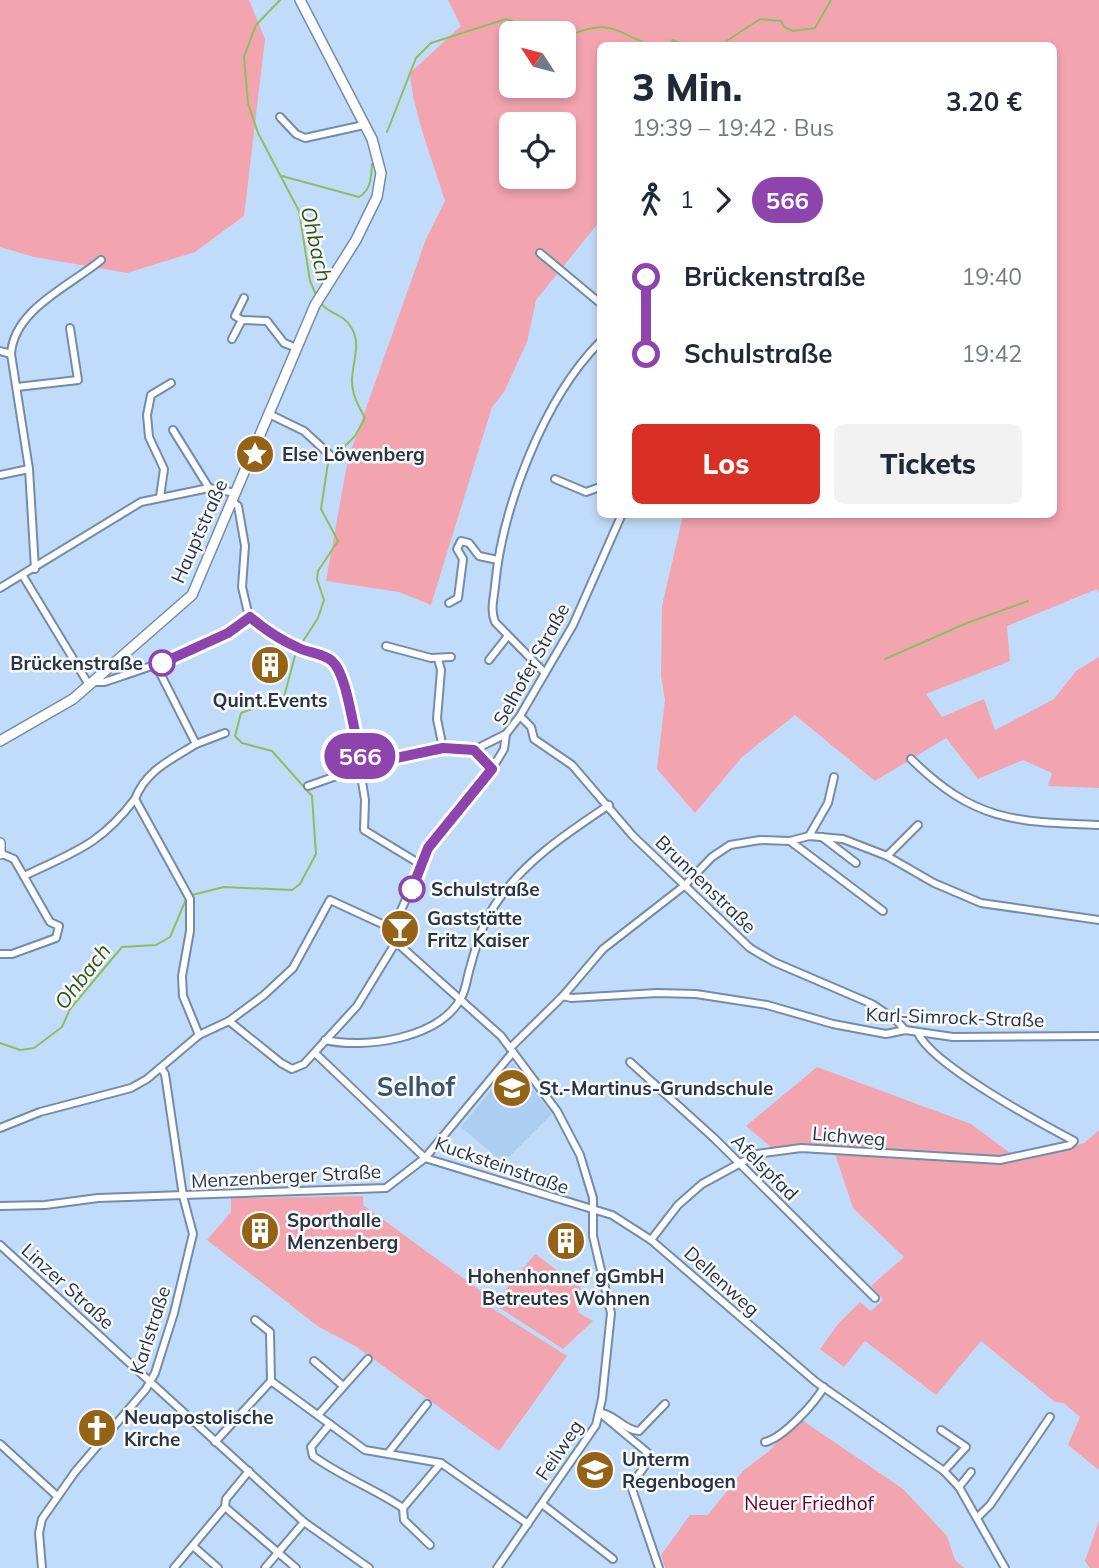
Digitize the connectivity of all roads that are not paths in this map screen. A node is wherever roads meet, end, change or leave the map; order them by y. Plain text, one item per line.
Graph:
1 (300, 0) edge
2 (280, 117) dead end
3 (364, 125) junction
4 (540, 253) dead end
5 (101, 260) dead end
6 (244, 298) dead end
7 (597, 300) edge
8 (242, 320) junction
9 (70, 328) dead end
10 (232, 339) dead end
11 (597, 346) edge
12 (297, 348) junction
13 (0, 351) edge
14 (11, 354) junction
15 (171, 383) dead end
16 (17, 387) junction
17 (269, 414) junction
18 (173, 430) dead end
19 (330, 455) dead end
20 (29, 469) junction
21 (0, 475) edge
22 (555, 479) dead end
23 (209, 488) junction
24 (597, 488) edge
25 (160, 497) junction
26 (235, 497) junction
27 (620, 518) edge
28 (498, 560) junction
29 (35, 569) junction
30 (23, 576) junction
31 (0, 588) edge
32 (449, 603) dead end
33 (250, 617) junction
34 (506, 638) junction
35 (386, 646) dead end
36 (451, 657) dead end
37 (438, 659) junction
38 (489, 660) dead end
39 (156, 665) junction
40 (545, 673) junction
41 (92, 684) junction
42 (520, 716) junction
43 (225, 733) dead end
44 (506, 734) junction
45 (0, 741) edge
46 (196, 744) junction
47 (443, 748) junction
48 (474, 750) junction
49 (911, 759) dead end
50 (362, 767) junction
51 (492, 769) junction
52 (834, 776) dead end
53 (308, 786) dead end
54 (135, 799) junction
55 (609, 805) junction
56 (918, 825) dead end
57 (1099, 825) edge
58 (809, 836) junction
59 (820, 836) junction
60 (790, 841) junction
61 (0, 843) edge
62 (0, 854) edge
63 (887, 856) junction
64 (856, 863) dead end
65 (420, 864) junction
66 (24, 876) junction
67 (684, 886) junction
68 (883, 911) dead end
69 (1099, 920) edge
70 (393, 929) junction
71 (396, 942) junction
72 (0, 954) edge
73 (562, 997) junction
74 (462, 998) junction
75 (229, 1021) junction
76 (905, 1030) junction
77 (918, 1032) junction
78 (199, 1035) junction
79 (1099, 1036) edge
80 (325, 1040) junction
81 (511, 1050) junction
82 (315, 1053) junction
83 (630, 1062) dead end
84 (161, 1068) junction
85 (0, 1128) edge
86 (425, 1158) junction
87 (737, 1162) junction
88 (183, 1196) junction
89 (0, 1206) edge
90 (592, 1211) junction
91 (651, 1240) junction
92 (0, 1245) edge
93 (875, 1298) dead end
94 (255, 1320) dead end
95 (368, 1359) dead end
96 (314, 1361) dead end
97 (271, 1381) junction
98 (150, 1382) junction
99 (342, 1385) junction
100 (824, 1387) junction
101 (428, 1404) dead end
102 (665, 1404) dead end
103 (600, 1413) junction
104 (319, 1415) junction
105 (1050, 1417) dead end
106 (330, 1424) junction
107 (941, 1430) dead end
108 (215, 1442) junction
109 (765, 1442) dead end
110 (0, 1444) edge
111 (389, 1452) junction
112 (442, 1463) junction
113 (249, 1471) junction
114 (944, 1471) junction
115 (971, 1472) dead end
116 (959, 1487) junction
117 (57, 1496) junction
118 (542, 1504) junction
119 (225, 1507) junction
120 (403, 1508) junction
121 (977, 1518) junction
122 (304, 1522) junction
123 (527, 1524) junction
124 (429, 1545) dead end
125 (192, 1546) junction
126 (278, 1553) junction
127 (613, 1559) dead end
128 (360, 1562) junction
129 (42, 1568) edge
130 (174, 1568) edge
131 (218, 1568) edge
132 (265, 1568) edge
133 (296, 1568) edge
134 (354, 1568) edge
135 (369, 1568) edge
136 (497, 1568) edge
137 (660, 1568) edge
138 (1005, 1568) edge

1 - 3 main road, Hauptstraße
2 - 3 street
3 - 12 main road, Hauptstraße
4 - 7 street
5 - 14 street
6 - 8 street
8 - 10 street
8 - 12 street
9 - 16 street
11 - 28 street
12 - 17 main road, Hauptstraße
13 - 14 street
14 - 16 street
15 - 25 street
16 - 20 street
17 - 19 street
17 - 26 main road, Hauptstraße
18 - 23 street
20 - 21 street
20 - 29 street
22 - 24 street
23 - 25 street
23 - 26 street
25 - 29 street
26 - 33 street
26 - 41 main road, Hauptstraße
27 - 40 street, Selhofer Straße
28 - 32 street
28 - 34 street
29 - 30 street
30 - 31 street
30 - 41 street
33 - 39 street
33 - 50 street
34 - 38 street
34 - 40 street
35 - 37 street
36 - 37 street
37 - 47 street
39 - 41 street
39 - 46 street
40 - 42 street, Selhofer Straße
41 - 45 main road, Hauptstraße
42 - 44 street, Selhofer Straße
42 - 55 street, Brunnenstraße
43 - 46 street
44 - 48 street
44 - 51 street, Selhofer Straße
46 - 54 street
47 - 48 street
47 - 50 street
48 - 51 street
49 - 57 street
50 - 53 street
50 - 65 street
51 - 65 street, Selhofer Straße
52 - 58 street
54 - 66 street
54 - 78 street
55 - 67 street, Brunnenstraße
55 - 74 street
56 - 63 street
58 - 59 street, Menzenberger Straße
58 - 60 street, Menzenberger Straße
59 - 63 street, Menzenberger Straße
59 - 64 street
60 - 67 street, Menzenberger Straße
60 - 68 street
61 - 62 main road
62 - 66 street
63 - 69 street, Menzenberger Straße
65 - 70 street, Selhofer Straße
66 - 72 street
67 - 73 street, Menzenberger Straße
67 - 76 street, Brunnenstraße
70 - 71 street
70 - 75 street
71 - 74 street
71 - 80 street
73 - 76 street, Karl-Simrock-Straße
73 - 81 street, Menzenberger Straße
74 - 80 street
74 - 81 street
75 - 78 street
75 - 82 street
76 - 77 street, Karl-Simrock-Straße
77 - 79 street, Karl-Simrock-Straße
77 - 87 street, Lichweg
78 - 84 street
80 - 82 street
81 - 86 street, Menzenberger Straße
81 - 90 street
82 - 86 street, Kucksteinstraße
83 - 87 street, Afelspfad
84 - 85 street
84 - 88 street, Karlstraße
86 - 88 street, Menzenberger Straße
86 - 90 street, Kucksteinstraße
87 - 91 street, Lichweg
87 - 93 street, Afelspfad
88 - 89 street, Menzenberger Straße
88 - 98 street, Karlstraße
90 - 91 street, Dellenweg
90 - 103 street
91 - 100 street, Dellenweg
92 - 98 street, Linzer Straße
94 - 97 street
95 - 99 street
96 - 99 street
97 - 104 street
97 - 108 street
98 - 108 street, Linzer Straße
98 - 117 street, Karlstraße
99 - 104 street
100 - 109 street
100 - 114 street, Dellenweg
101 - 111 street
102 - 103 street
103 - 118 street, Feilweg
103 - 137 street
104 - 106 street
105 - 121 street
106 - 111 street
106 - 120 street
107 - 114 street
108 - 113 street, Linzer Straße
110 - 117 street
111 - 112 street
112 - 120 street
112 - 123 street
113 - 119 street
113 - 122 street, Linzer Straße
114 - 116 street, Dellenweg
115 - 116 street
116 - 121 street, Dellenweg
117 - 129 street, Karlstraße
118 - 123 street, Feilweg
118 - 127 street, Feilweg
119 - 125 street
119 - 126 street
120 - 124 street
121 - 138 street, Dellenweg
122 - 126 street
122 - 128 street, Linzer Straße
123 - 136 street, Feilweg
125 - 130 street
125 - 131 street
126 - 132 street
126 - 133 street
128 - 134 street
128 - 135 street, Linzer Straße

